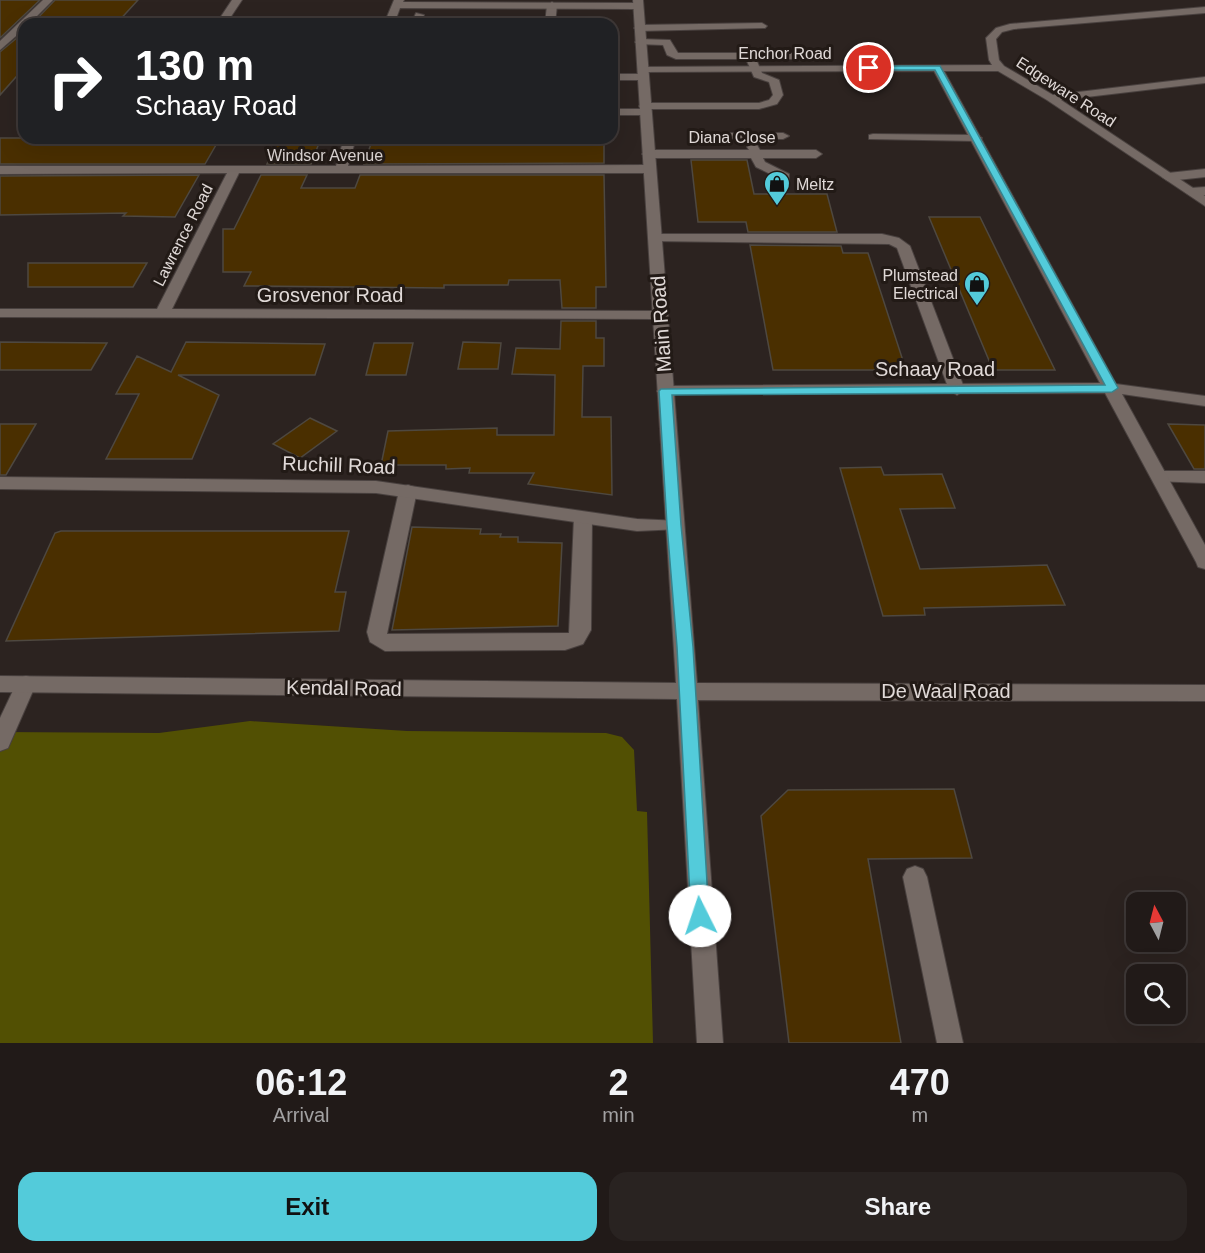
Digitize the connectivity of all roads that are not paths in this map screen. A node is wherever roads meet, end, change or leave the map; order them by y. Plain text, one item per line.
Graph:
1 (48, 0) edge
2 (237, 0) edge
3 (398, 2) edge
4 (638, 3) edge
5 (552, 5) junction
6 (1205, 10) edge
7 (30, 18) edge
8 (225, 18) edge
9 (391, 18) edge
10 (551, 18) edge
11 (762, 26) dead end
12 (639, 28) junction
13 (18, 30) edge
14 (640, 42) junction
15 (0, 46) edge
16 (750, 56) junction
17 (801, 56) dead end
18 (754, 68) junction
19 (937, 68) junction
20 (1000, 68) junction
21 (642, 73) junction
22 (618, 76) edge
23 (1205, 80) edge
24 (1051, 98) junction
25 (644, 109) junction
26 (618, 111) edge
27 (699, 136) dead end
28 (750, 136) junction
29 (783, 136) dead end
30 (873, 137) dead end
31 (976, 138) junction
32 (348, 144) edge
33 (648, 154) junction
34 (754, 154) junction
35 (816, 154) dead end
36 (650, 169) junction
37 (0, 171) edge
38 (340, 171) junction
39 (234, 172) junction
40 (1205, 172) edge
41 (785, 177) dead end
42 (1168, 177) junction
43 (1205, 191) edge
44 (1191, 192) junction
45 (1205, 202) edge
46 (655, 238) junction
47 (0, 313) edge
48 (162, 314) junction
49 (659, 315) junction
50 (1112, 388) junction
51 (957, 390) junction
52 (665, 391) junction
53 (1205, 401) edge
54 (1160, 477) junction
55 (1205, 477) edge
56 (0, 483) edge
57 (408, 491) junction
58 (583, 517) junction
59 (674, 525) junction
60 (1205, 562) edge
61 (0, 684) edge
62 (26, 684) junction
63 (687, 691) junction
64 (1205, 693) edge
65 (0, 742) edge
66 (915, 877) dead end
67 (710, 1043) edge
68 (950, 1043) edge

1 - 7 street
2 - 8 street
3 - 5 street
3 - 9 street
4 - 5 street
4 - 12 street, Main Road
5 - 10 street
6 - 20 street, Edgeware Road
11 - 12 street
12 - 14 street, Main Road
13 - 15 street
14 - 16 street
14 - 21 street, Main Road
16 - 17 street
16 - 18 street
18 - 19 street, Enchor Road
18 - 21 street, Enchor Road
18 - 25 street
19 - 20 street, Enchor Road
19 - 31 street
20 - 24 street, Edgeware Road
21 - 22 street, Enchor Road
21 - 25 street, Main Road
23 - 24 street
24 - 42 street, Edgeware Road
25 - 26 street
25 - 33 street, Main Road
27 - 28 street
28 - 29 street
28 - 34 street
30 - 31 street
31 - 50 street
32 - 38 street
33 - 34 street, Diana Close
33 - 36 street, Main Road
34 - 35 street, Diana Close
34 - 41 street
36 - 38 street, Windsor Avenue
36 - 46 street, Main Road
37 - 39 street, Windsor Avenue
38 - 39 street, Windsor Avenue
39 - 48 street, Lawrence Road
40 - 42 street
42 - 44 street, Edgeware Road
43 - 44 street
44 - 45 street, Edgeware Road
46 - 49 street, Main Road
46 - 51 street
47 - 48 street, Grosvenor Road
48 - 49 street, Grosvenor Road
49 - 52 street, Main Road
50 - 51 street, Schaay Road
50 - 53 street, Schaay Road
50 - 54 street
51 - 52 street, Schaay Road
52 - 59 street, Main Road
54 - 55 street
54 - 60 street
56 - 57 street, Ruchill Road
57 - 58 street, Ruchill Road
57 - 58 street
58 - 59 street, Ruchill Road
59 - 63 street, Main Road
61 - 62 street, Kendal Road
62 - 63 street, Kendal Road
62 - 65 street
63 - 64 street, De Waal Road
63 - 67 street, Main Road
66 - 68 street

